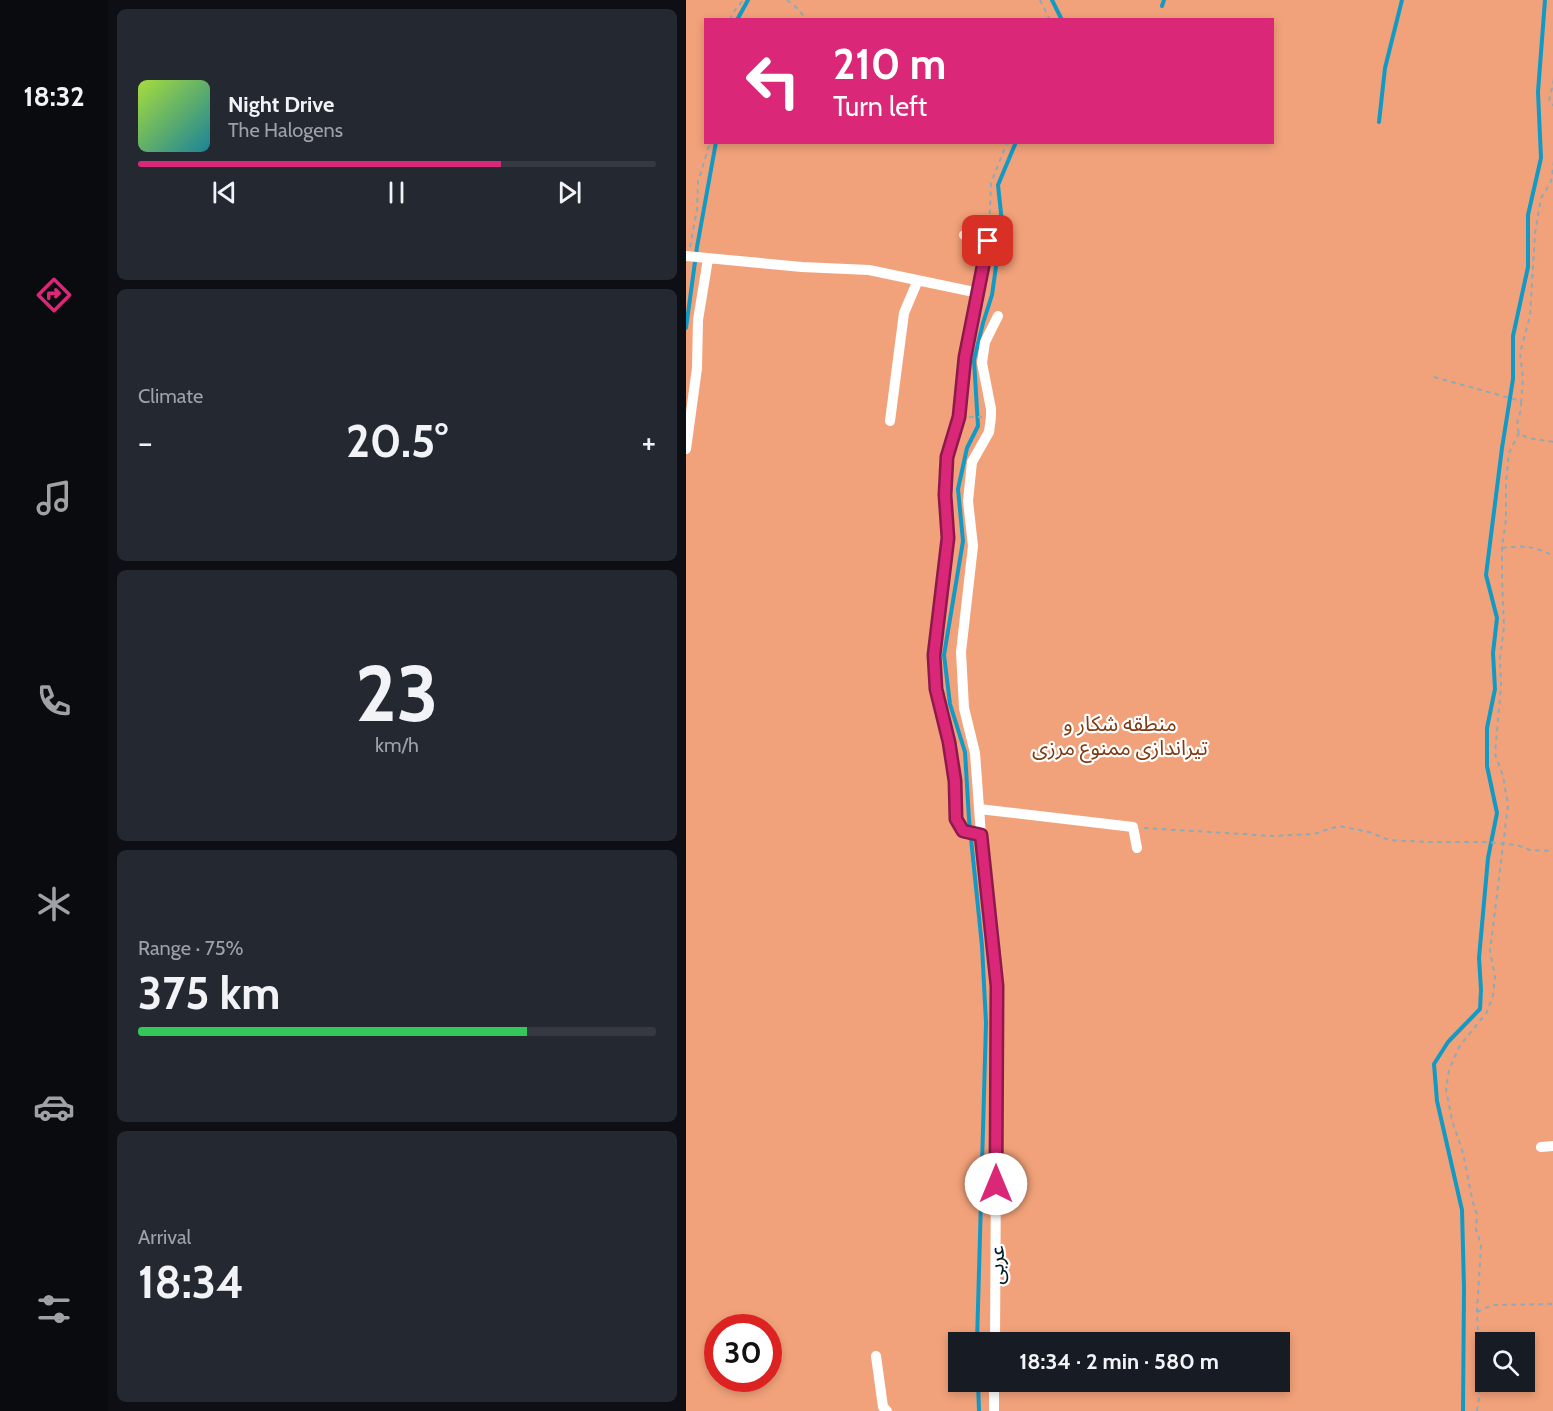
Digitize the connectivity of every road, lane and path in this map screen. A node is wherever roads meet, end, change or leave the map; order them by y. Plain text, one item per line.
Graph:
1 (743, 0) edge
2 (787, 0) edge
3 (1040, 0) edge
4 (731, 18) edge
5 (805, 18) edge
6 (1049, 18) edge
7 (1553, 79) edge
8 (1553, 106) edge
9 (709, 144) edge
10 (1006, 144) edge
11 (1553, 161) edge
12 (964, 235) dead end
13 (988, 241) junction
14 (686, 251) edge
15 (686, 256) edge
16 (705, 258) junction
17 (918, 280) junction
18 (979, 292) junction
19 (998, 316) dead end
20 (1434, 377) dead end
21 (1521, 403) junction
22 (969, 417) dead end
23 (985, 417) dead end
24 (890, 421) dead end
25 (1519, 433) junction
26 (1553, 442) edge
27 (686, 449) edge
28 (1502, 548) junction
29 (1553, 556) edge
30 (979, 809) junction
31 (1133, 827) junction
32 (978, 834) junction
33 (1503, 843) junction
34 (1137, 849) dead end
35 (1553, 850) edge
36 (1553, 1146) edge
37 (1541, 1147) dead end
38 (1553, 1304) edge
39 (1477, 1312) junction
40 (995, 1332) edge
41 (876, 1356) dead end
42 (994, 1392) edge
43 (887, 1411) edge
44 (994, 1411) edge
45 (1477, 1411) edge

1 - 4 path
2 - 5 path
3 - 6 path
7 - 8 path
9 - 14 path
10 - 13 path
11 - 21 path
12 - 13 street
13 - 18 street
15 - 16 street
16 - 17 street
16 - 27 street
17 - 18 street
17 - 24 street
18 - 32 street
19 - 30 street, عربی
20 - 21 path
21 - 25 path
22 - 23 path
25 - 26 path
25 - 28 path
28 - 29 path
28 - 33 path
30 - 31 street
30 - 32 street, عربی
31 - 33 path
31 - 34 street
32 - 40 street, عربی
33 - 35 path
33 - 39 path
36 - 37 street
38 - 39 path
39 - 45 path
41 - 43 street
42 - 44 street

